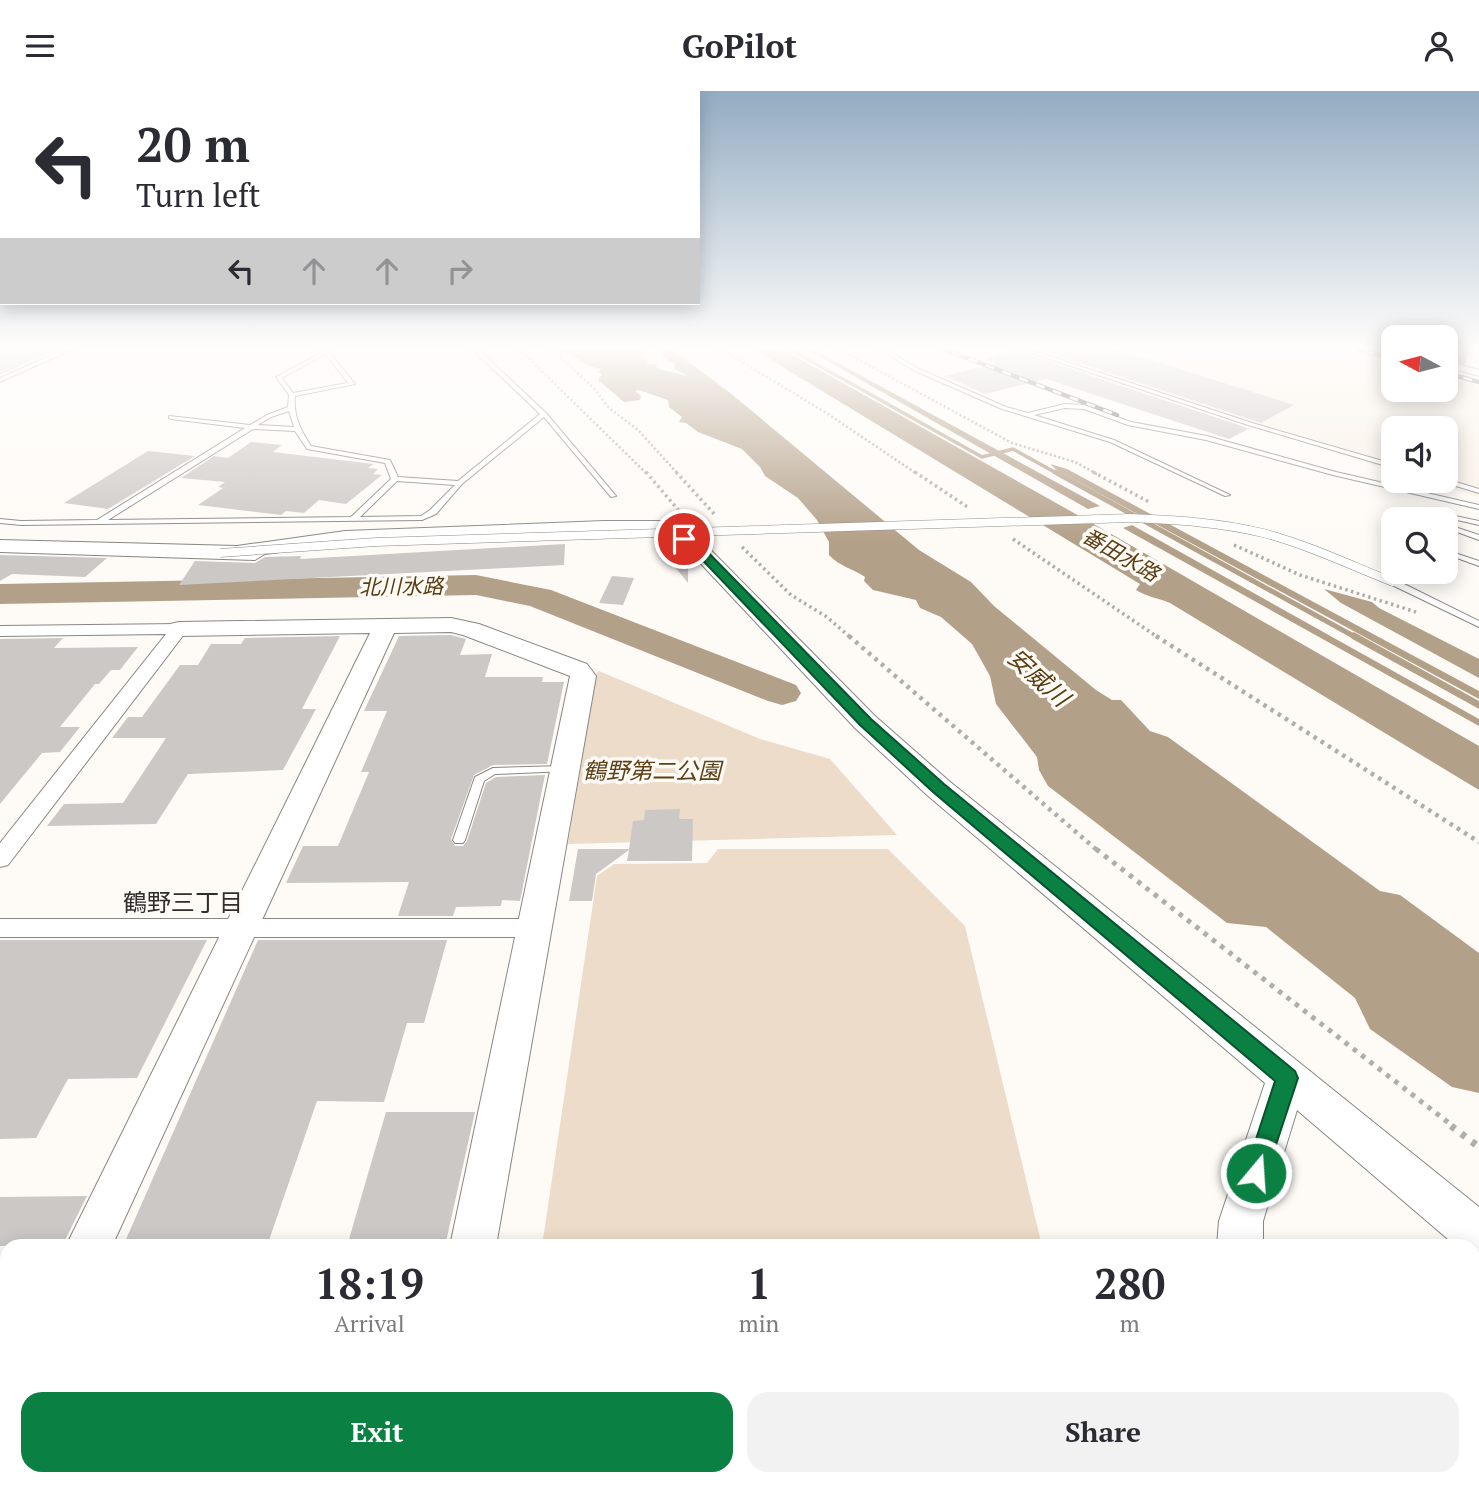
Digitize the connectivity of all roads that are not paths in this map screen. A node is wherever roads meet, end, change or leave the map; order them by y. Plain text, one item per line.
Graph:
1 (190, 411) edge
2 (283, 411) edge
3 (290, 411) edge
4 (541, 411) edge
5 (1014, 411) edge
6 (1047, 411) edge
7 (1093, 411) edge
8 (1211, 411) edge
9 (544, 414) junction
10 (1028, 415) junction
11 (171, 417) dead end
12 (188, 419) junction
13 (251, 428) junction
14 (298, 429) junction
15 (1381, 462) edge
16 (395, 479) junction
17 (460, 483) junction
18 (1458, 485) edge
19 (1479, 491) edge
20 (1227, 495) dead end
21 (613, 496) dead end
22 (1479, 507) edge
23 (1458, 518) edge
24 (352, 520) junction
25 (0, 521) edge
26 (99, 522) junction
27 (1479, 523) edge
28 (1458, 530) edge
29 (1479, 538) edge
30 (0, 546) edge
31 (220, 553) junction
32 (1458, 556) edge
33 (1479, 564) edge
34 (1479, 624) edge
35 (386, 625) junction
36 (179, 629) junction
37 (0, 631) edge
38 (566, 769) junction
39 (459, 840) dead end
40 (0, 859) edge
41 (0, 928) edge
42 (241, 928) junction
43 (536, 928) junction
44 (1287, 1078) junction
45 (1479, 1236) edge
46 (92, 1239) edge
47 (474, 1239) edge
48 (1240, 1239) edge

1 - 12 lane
2 - 13 lane
3 - 14 lane
4 - 9 lane
5 - 10 lane
6 - 10 lane
7 - 22 lane
8 - 15 lane
9 - 17 lane
9 - 21 lane
10 - 20 lane
11 - 12 lane
12 - 13 lane
13 - 14 lane
13 - 26 lane
14 - 16 lane
16 - 17 lane
16 - 24 lane
17 - 24 lane
18 - 19 lane
23 - 27 lane
24 - 26 lane
25 - 26 lane
28 - 29 lane
30 - 31 street
31 - 34 lane, bridge
31 - 44 street
32 - 33 lane
35 - 36 street
35 - 38 street
35 - 42 street
36 - 37 street
36 - 40 street
38 - 39 lane
38 - 43 street
41 - 42 street
42 - 43 street
42 - 46 street
43 - 47 street
44 - 45 street
44 - 48 street

